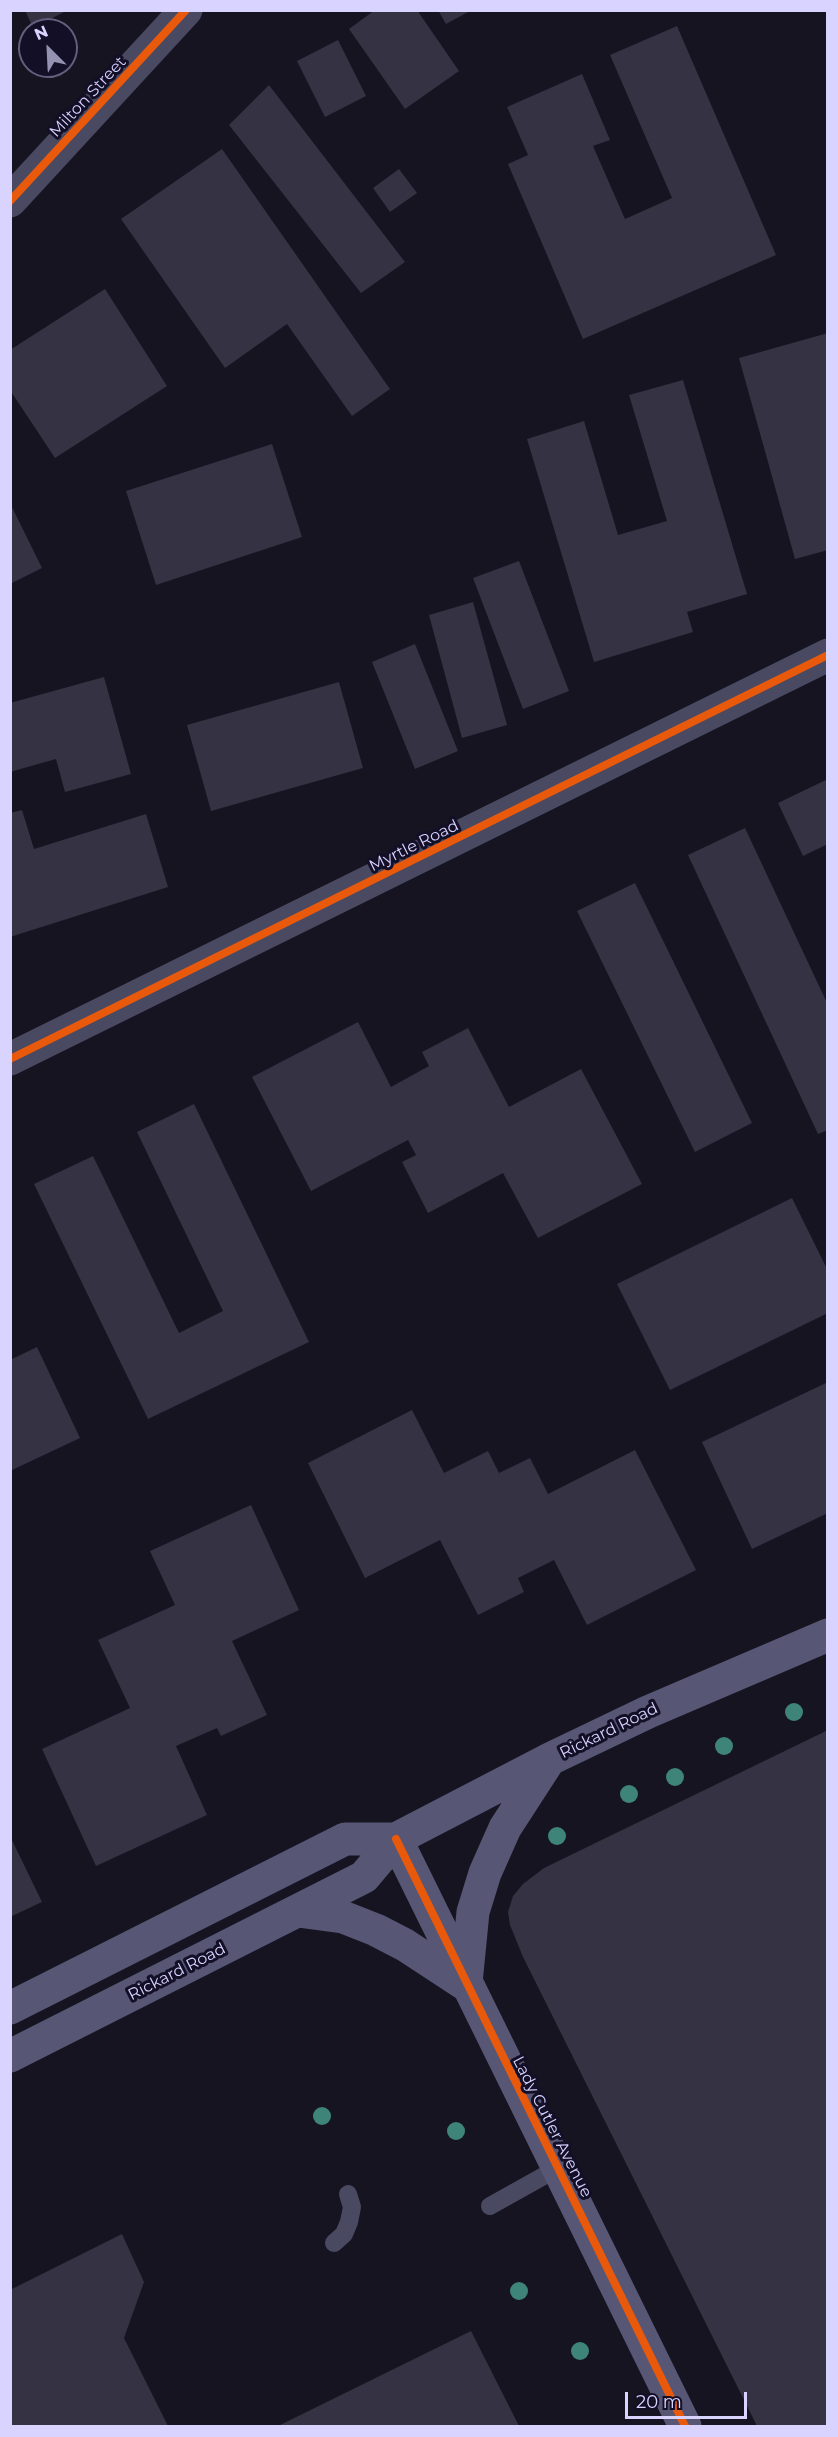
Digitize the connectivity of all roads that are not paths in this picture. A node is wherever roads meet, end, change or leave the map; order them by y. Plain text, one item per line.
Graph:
1 (186, 10) edge
2 (10, 201) edge
3 (828, 655) edge
4 (10, 1059) edge
5 (828, 1635) edge
6 (550, 1759) junction
7 (396, 1839) junction
8 (298, 1911) junction
9 (466, 1985) junction
10 (10, 2008) edge
11 (10, 2056) edge
12 (558, 2168) junction
13 (348, 2194) dead end
14 (490, 2206) dead end
15 (334, 2243) dead end
16 (685, 2427) edge

1 - 2 street, Milton Street
3 - 4 street, Myrtle Road
5 - 6 main road, Rickard Road
6 - 7 main road, Rickard Road
6 - 9 main road
7 - 8 main road, Rickard Road
7 - 9 main road, Lady Cutler Avenue
7 - 10 main road, Rickard Road
8 - 9 main road
8 - 11 main road, Rickard Road
9 - 12 main road, Lady Cutler Avenue
12 - 14 lane
12 - 16 main road, Lady Cutler Avenue
13 - 15 lane

